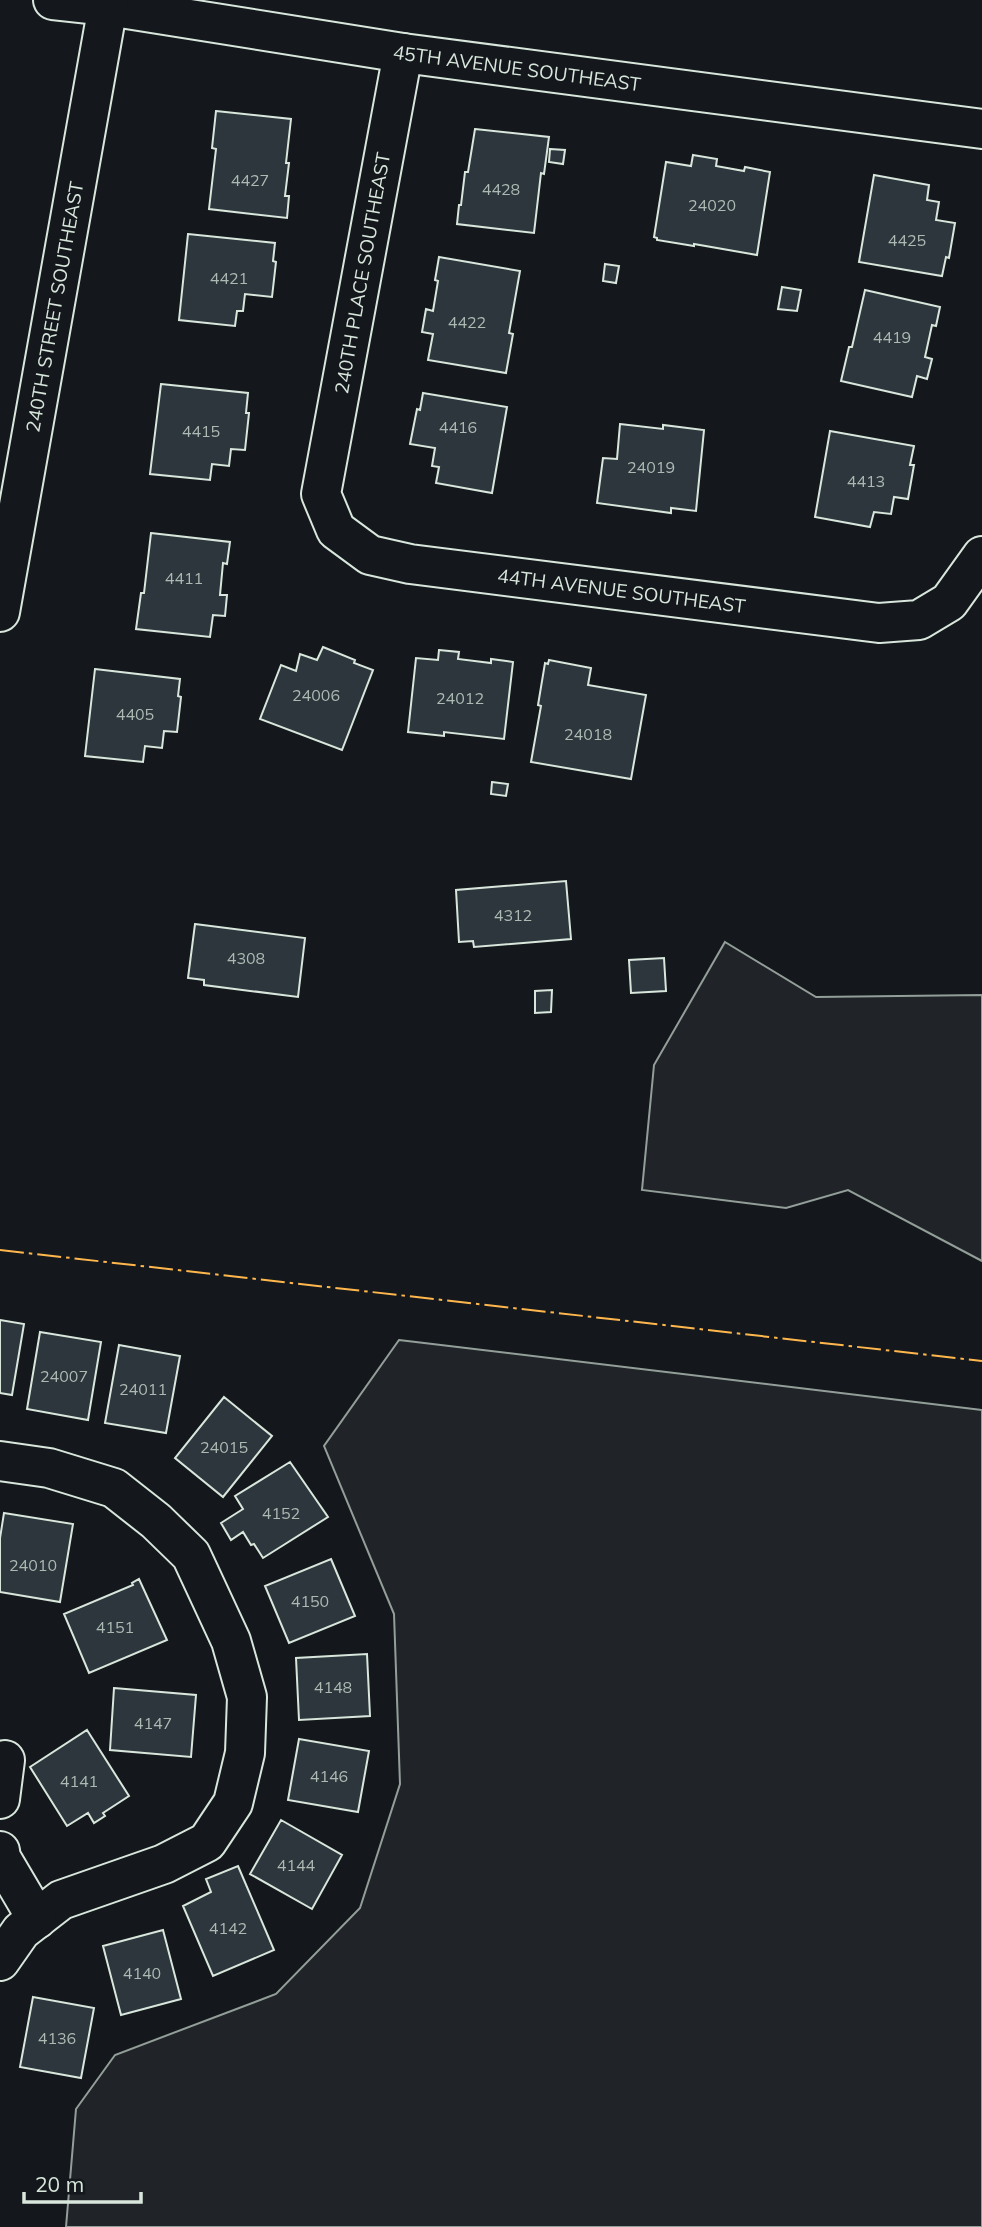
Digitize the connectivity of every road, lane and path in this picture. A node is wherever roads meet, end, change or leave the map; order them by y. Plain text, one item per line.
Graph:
1 (53, 0) edge
2 (109, 3) edge
3 (403, 53) junction
4 (982, 129) edge
5 (321, 494) joint
6 (982, 556) edge
7 (0, 612) edge
8 (0, 1461) edge
9 (5, 1759) dead end
10 (0, 1799) edge
11 (0, 1851) edge
12 (37, 1919) junction
13 (0, 1961) edge

1 - 2 street, 45TH AVENUE SOUTHEAST
2 - 3 street, 45TH AVENUE SOUTHEAST
2 - 7 street, 240TH STREET SOUTHEAST
3 - 4 street, 45TH AVENUE SOUTHEAST
3 - 5 street, 240TH PLACE SOUTHEAST
5 - 6 street, 44TH AVENUE SOUTHEAST
8 - 12 street
9 - 10 street
11 - 12 street
12 - 13 street

